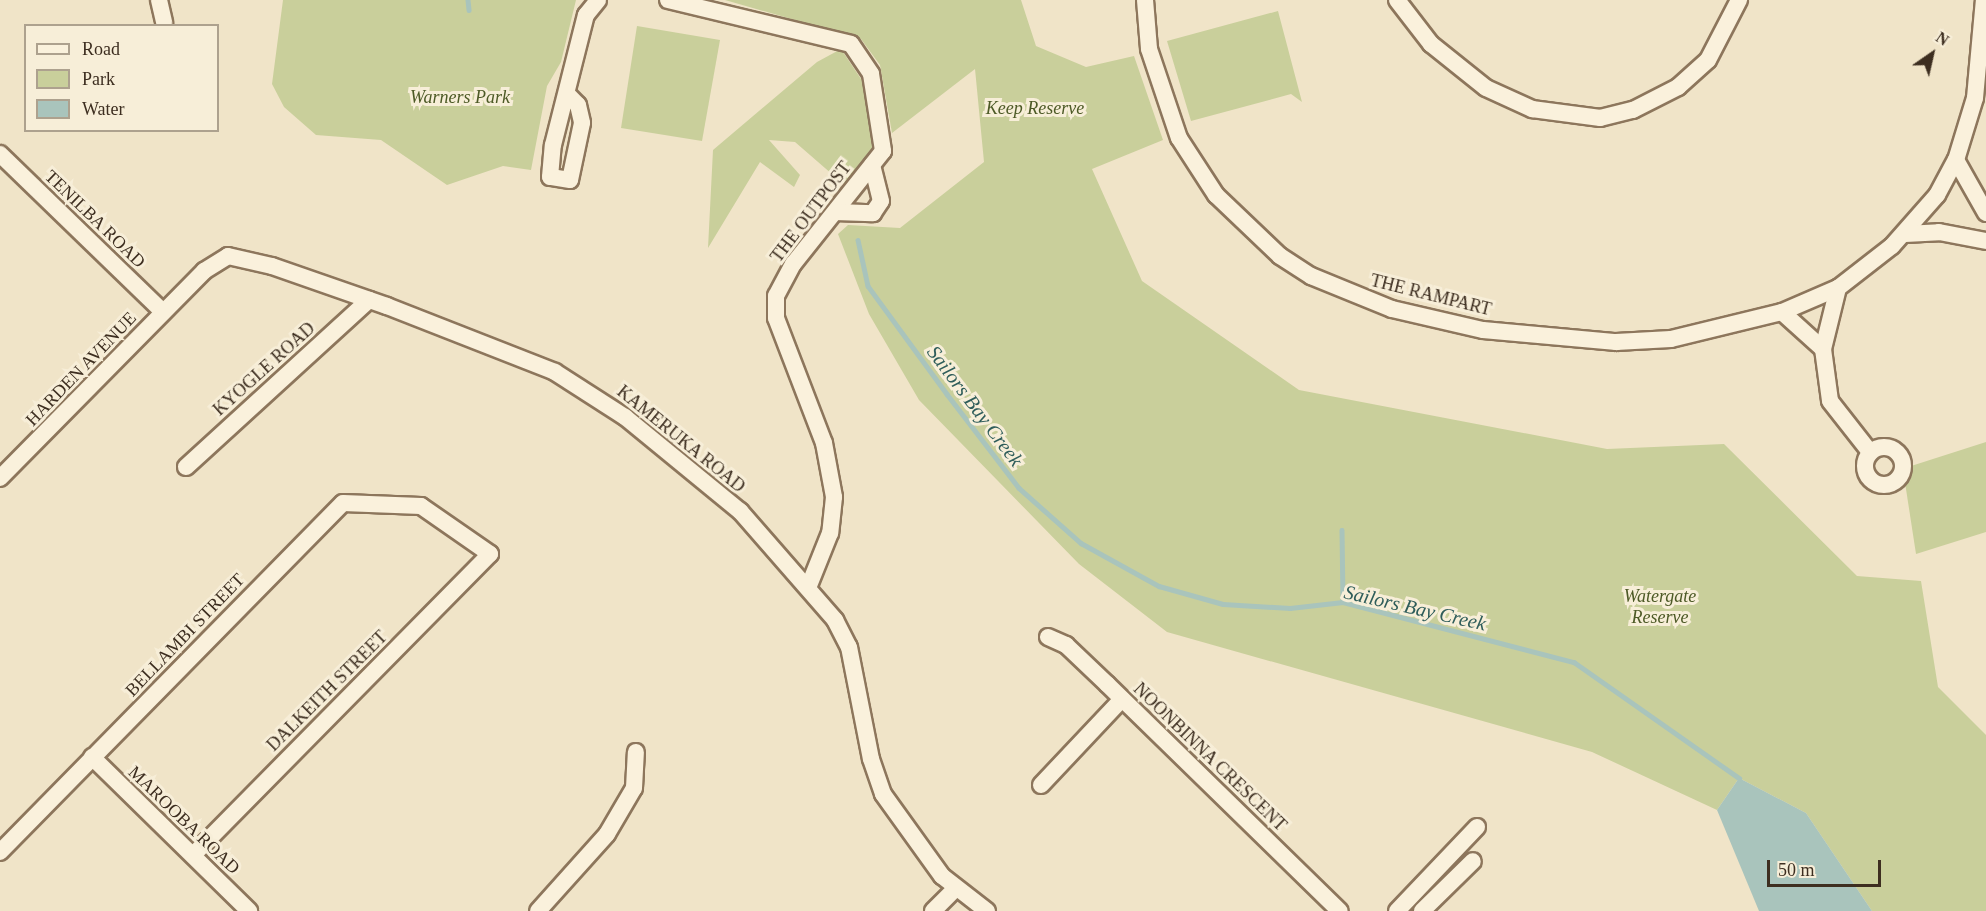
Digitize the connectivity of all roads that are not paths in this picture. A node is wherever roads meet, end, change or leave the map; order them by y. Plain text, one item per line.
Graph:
1 (159, 0) edge
2 (598, 0) edge
3 (668, 0) edge
4 (1145, 0) edge
5 (1397, 0) edge
6 (1739, 0) edge
7 (1984, 0) edge
8 (164, 22) dead end
9 (1985, 28) edge
10 (568, 95) dead end
11 (1981, 96) edge
12 (0, 154) edge
13 (1956, 160) junction
14 (872, 165) junction
15 (835, 212) junction
16 (1986, 213) edge
17 (1905, 234) junction
18 (1986, 241) edge
19 (1838, 288) junction
20 (369, 300) junction
21 (163, 312) junction
22 (1782, 312) junction
23 (1823, 349) junction
24 (1870, 452) dead end
25 (186, 467) dead end
26 (0, 478) edge
27 (421, 506) joint
28 (808, 588) junction
29 (1048, 637) dead end
30 (1122, 699) junction
31 (636, 752) dead end
32 (92, 756) junction
33 (1041, 785) dead end
34 (1478, 827) dead end
35 (0, 852) edge
36 (193, 855) junction
37 (1473, 861) dead end
38 (955, 890) junction
39 (249, 911) edge
40 (538, 911) edge
41 (933, 911) edge
42 (987, 911) edge
43 (1340, 911) edge
44 (1396, 911) edge
45 (1422, 911) edge

1 - 8 street
2 - 10 street
3 - 14 street, THE OUTPOST
4 - 22 street, THE RAMPART
5 - 6 street
7 - 9 street, THE RAMPART
9 - 11 street, THE RAMPART
11 - 13 street, THE RAMPART
12 - 21 street, TENILBA ROAD
13 - 16 street
13 - 17 street, THE RAMPART
14 - 15 street, THE OUTPOST
14 - 15 street
15 - 28 street, THE OUTPOST
17 - 18 street
17 - 19 street, THE RAMPART
19 - 22 street, THE RAMPART
19 - 23 street
20 - 21 street, KAMERUKA ROAD
20 - 25 street, KYOGLE ROAD
20 - 28 street, KAMERUKA ROAD
21 - 26 street, HARDEN AVENUE
22 - 23 street
23 - 24 street
27 - 32 street, BELLAMBI STREET
27 - 36 street, DALKEITH STREET
28 - 38 street, KAMERUKA ROAD
29 - 30 street, NOONBINNA CRESCENT
30 - 33 street
30 - 43 street, NOONBINNA CRESCENT
31 - 40 street
32 - 35 street, BELLAMBI STREET
32 - 36 street, MAROOBA ROAD
34 - 44 street
36 - 39 street, MAROOBA ROAD
37 - 45 street
38 - 41 street
38 - 42 street, KAMERUKA ROAD

